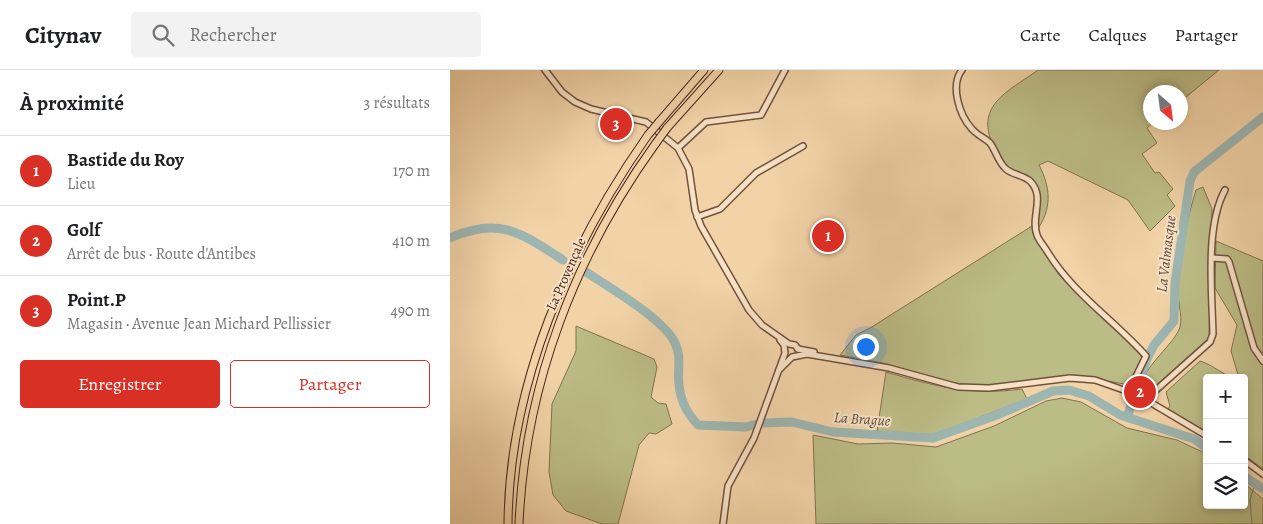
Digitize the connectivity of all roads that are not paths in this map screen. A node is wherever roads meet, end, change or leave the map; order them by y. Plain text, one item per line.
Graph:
1 (545, 70) edge
2 (704, 70) edge
3 (719, 70) edge
4 (785, 70) edge
5 (962, 70) edge
6 (803, 146) dead end
7 (678, 148) junction
8 (1225, 190) dead end
9 (697, 217) junction
10 (1212, 258) junction
11 (786, 348) junction
12 (798, 349) junction
13 (825, 355) junction
14 (793, 356) junction
15 (1263, 361) edge
16 (779, 370) junction
17 (1133, 392) junction
18 (1146, 399) junction
19 (1203, 434) edge
20 (1248, 463) edge
21 (1263, 474) edge
22 (508, 524) edge
23 (519, 524) edge
24 (723, 524) edge

1 - 7 street
2 - 22 highway, La Provençale, bridge
3 - 23 highway, La Provençale, bridge
4 - 7 street
5 - 17 street
6 - 9 street
7 - 9 street
8 - 10 street
9 - 11 street
10 - 15 street
10 - 18 street
11 - 12 street
11 - 14 street
11 - 16 street
12 - 13 street
12 - 14 street
13 - 14 street
13 - 17 street
14 - 16 street
16 - 24 street
17 - 18 street
18 - 19 street
20 - 21 street

